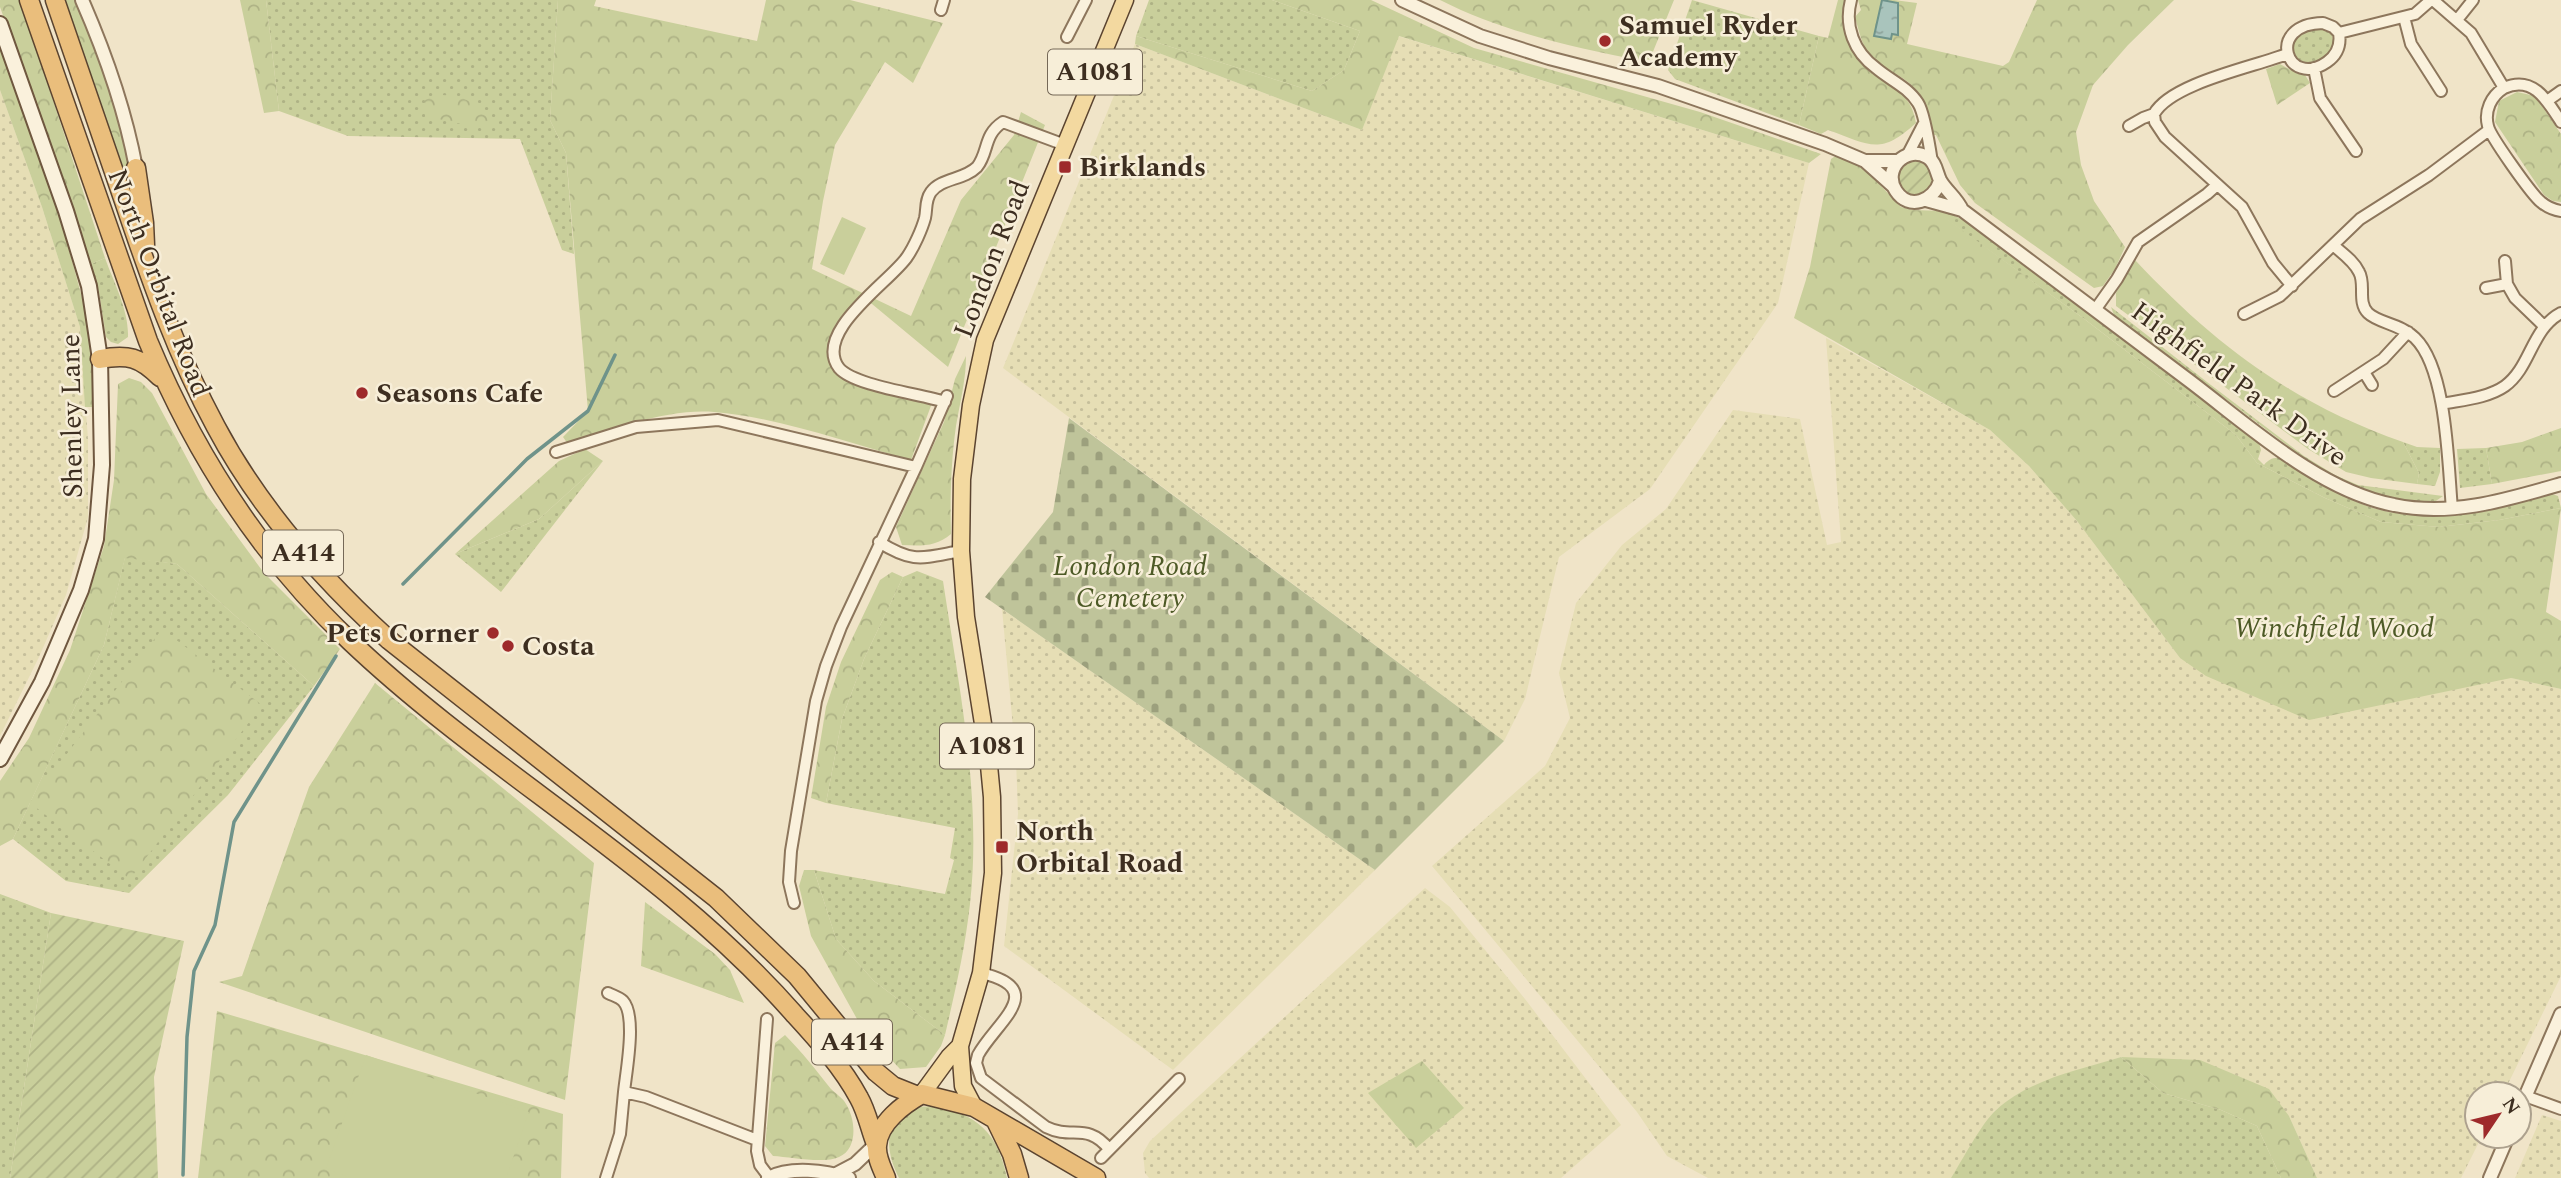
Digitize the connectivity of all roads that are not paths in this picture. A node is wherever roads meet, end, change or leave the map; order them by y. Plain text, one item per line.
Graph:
1 (29, 0) edge
2 (55, 0) edge
3 (82, 0) edge
4 (1086, 0) edge
5 (1125, 0) edge
6 (1402, 0) edge
7 (1852, 0) edge
8 (2432, 0) edge
9 (2473, 0) edge
10 (2404, 17) junction
11 (2457, 20) junction
12 (0, 24) edge
13 (2339, 33) junction
14 (1067, 37) dead end
15 (2287, 54) junction
16 (2314, 68) junction
17 (2504, 88) junction
18 (2441, 90) dead end
19 (2561, 91) edge
20 (2547, 101) junction
21 (2154, 114) junction
22 (2561, 122) edge
23 (1923, 125) junction
24 (2129, 127) dead end
25 (2488, 130) junction
26 (1065, 145) junction
27 (2356, 151) dead end
28 (1903, 158) junction
29 (1865, 161) junction
30 (1932, 162) junction
31 (136, 168) joint
32 (1940, 181) junction
33 (2217, 185) junction
34 (1893, 186) junction
35 (1926, 200) junction
36 (1962, 210) junction
37 (2561, 211) edge
38 (2333, 245) junction
39 (145, 261) junction
40 (2505, 261) dead end
41 (2507, 284) junction
42 (2292, 286) junction
43 (2486, 288) dead end
44 (134, 303) junction
45 (2095, 310) junction
46 (2561, 313) edge
47 (2244, 314) dead end
48 (2544, 326) junction
49 (2408, 332) junction
50 (121, 355) junction
51 (100, 359) junction
52 (2364, 372) junction
53 (165, 382) junction
54 (2372, 386) dead end
55 (2334, 391) dead end
56 (2442, 404) junction
57 (556, 452) dead end
58 (916, 467) junction
59 (2561, 484) edge
60 (2452, 509) junction
61 (879, 542) junction
62 (961, 551) junction
63 (0, 759) edge
64 (794, 903) dead end
65 (981, 973) junction
66 (608, 993) dead end
67 (2561, 1014) edge
68 (767, 1019) dead end
69 (960, 1046) junction
70 (1180, 1079) dead end
71 (2532, 1080) edge
72 (624, 1092) junction
73 (920, 1095) junction
74 (2533, 1099) edge
75 (974, 1107) junction
76 (2561, 1108) edge
77 (996, 1121) junction
78 (757, 1140) junction
79 (876, 1144) junction
80 (1109, 1149) junction
81 (2502, 1150) edge
82 (1101, 1158) dead end
83 (843, 1176) edge
84 (606, 1178) edge
85 (768, 1178) edge
86 (886, 1178) edge
87 (1020, 1178) edge
88 (1096, 1178) edge
89 (2490, 1178) edge

1 - 44 highway, North Orbital Road / A414
2 - 39 highway, North Orbital Road / A414
3 - 31 street
4 - 14 street
5 - 26 main road, London Road / A1081
6 - 29 street, Highfield Park Drive
7 - 23 street
8 - 10 street
8 - 11 street
9 - 11 street
10 - 13 street
10 - 18 street
11 - 17 street
12 - 51 main road, Shenley Lane
13 - 15 street
13 - 16 street
15 - 16 street
15 - 21 street
16 - 27 street
17 - 20 street
17 - 25 street
19 - 20 street
20 - 22 street
21 - 24 street
21 - 33 street
23 - 28 street
23 - 30 street
25 - 37 street
25 - 38 street
26 - 58 street
26 - 62 main road, London Road / A1081
28 - 29 street, Highfield Park Drive
28 - 30 street, Highfield Park Drive
28 - 34 street
29 - 34 street, Highfield Park Drive
30 - 32 street, Highfield Park Drive
31 - 39 highway
32 - 35 street
32 - 36 street, Highfield Park Drive
33 - 42 street
33 - 45 street
34 - 35 street, Highfield Park Drive
35 - 36 street, Highfield Park Drive
36 - 45 street, Highfield Park Drive
38 - 42 street
38 - 49 street
39 - 73 highway, North Orbital Road / A414
40 - 41 street
41 - 43 street
41 - 48 street
42 - 47 street
44 - 50 highway
44 - 53 highway, North Orbital Road / A414
45 - 60 street, Highfield Park Drive
46 - 48 street
48 - 56 street
49 - 52 street
49 - 56 street
50 - 51 highway
50 - 53 highway
51 - 63 main road, Shenley Lane
52 - 54 street
52 - 55 street
53 - 79 highway, North Orbital Road / A414
56 - 60 street
57 - 58 street
58 - 61 street
59 - 60 street, Highfield Park Drive
61 - 62 street
61 - 64 street
62 - 65 main road, London Road / A1081
65 - 69 main road, London Road / A1081
65 - 80 street
66 - 72 street
67 - 71 street
68 - 78 street
69 - 73 main road, London Road / A1081
69 - 75 main road, London Road / A1081
70 - 80 street
72 - 78 street
72 - 84 street
73 - 75 highway, North Orbital Road
73 - 79 highway
74 - 76 street
75 - 77 highway, North Orbital Road
77 - 87 highway
77 - 88 highway
78 - 85 street
79 - 83 street
79 - 86 highway, North Orbital Road
80 - 82 street
81 - 89 street
83 - 85 street

